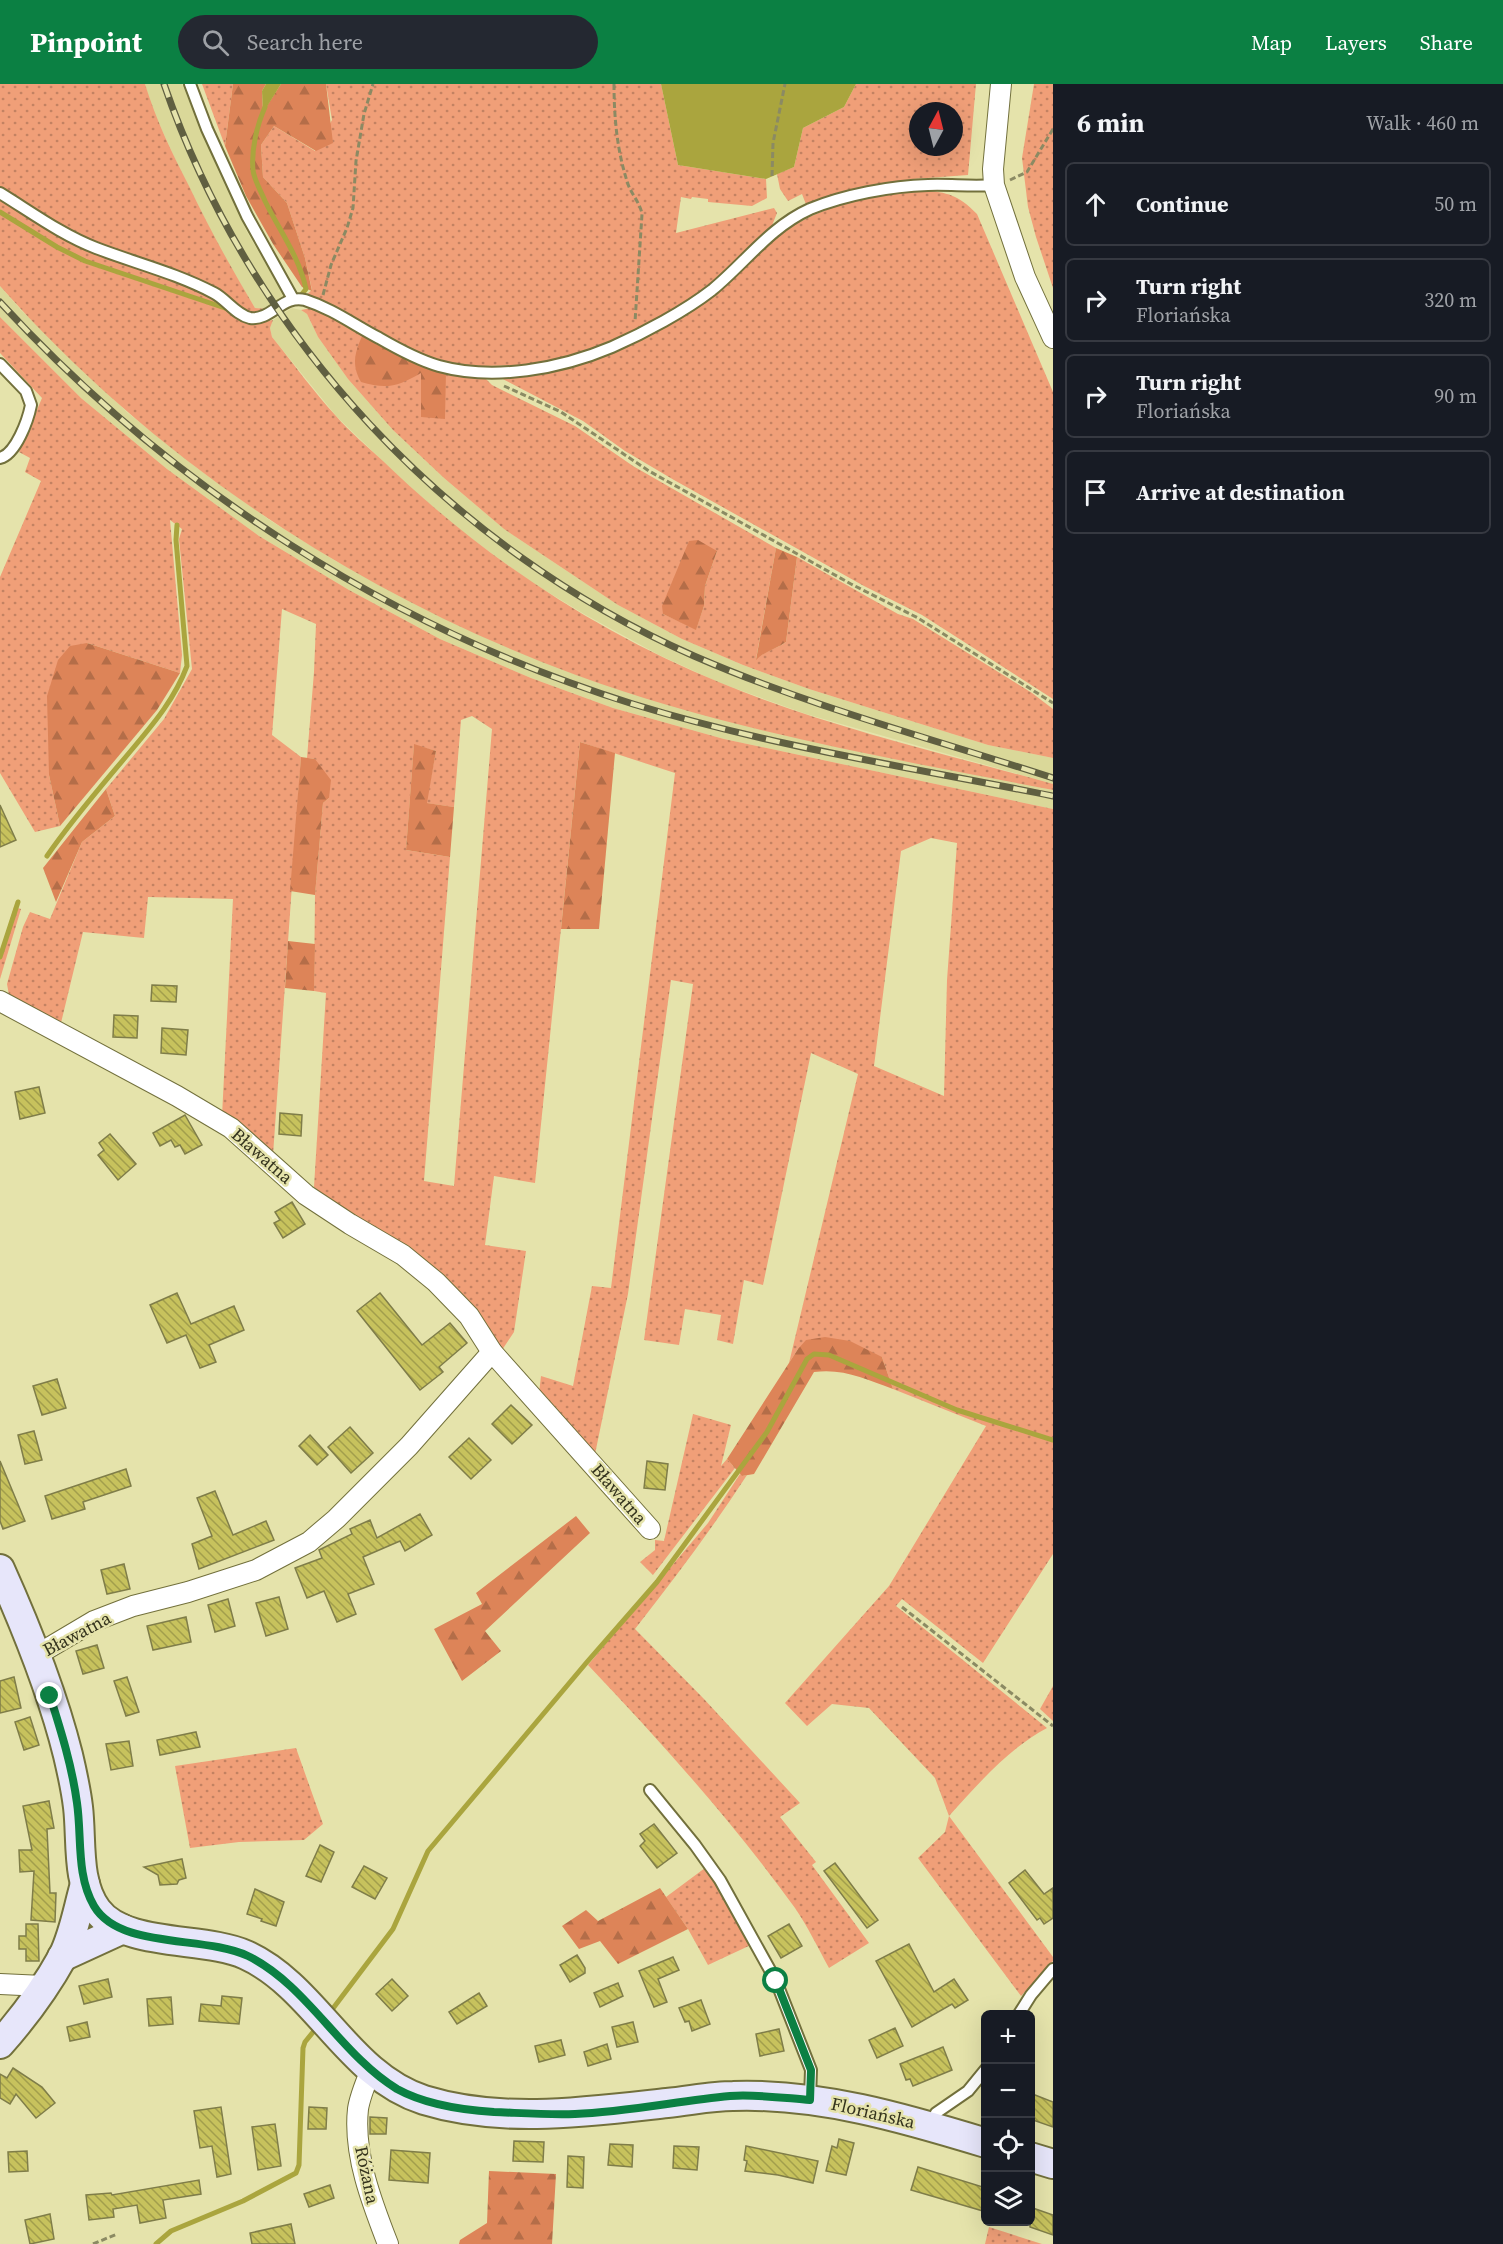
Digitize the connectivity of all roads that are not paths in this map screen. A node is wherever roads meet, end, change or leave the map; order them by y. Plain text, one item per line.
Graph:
1 (190, 84) edge
2 (1001, 84) edge
3 (994, 185) junction
4 (0, 193) edge
5 (292, 297) dead end
6 (1053, 338) edge
7 (0, 364) edge
8 (0, 458) edge
9 (0, 1001) edge
10 (492, 1352) junction
11 (650, 1529) dead end
12 (3, 1581) edge
13 (36, 1656) junction
14 (650, 1790) dead end
15 (85, 1884) junction
16 (123, 1929) junction
17 (62, 1957) junction
18 (1053, 1969) edge
19 (0, 1984) edge
20 (43, 1986) junction
21 (1021, 2010) edge
22 (0, 2044) edge
23 (371, 2070) junction
24 (981, 2075) edge
25 (810, 2100) junction
26 (929, 2126) junction
27 (981, 2142) edge
28 (1035, 2159) edge
29 (1053, 2164) edge
30 (388, 2244) edge

1 - 5 lane
2 - 3 street
3 - 4 lane
3 - 6 street
7 - 8 lane
9 - 10 street, Bławatna
10 - 11 street, Bławatna
10 - 13 street, Bławatna
12 - 13 street, Floriańska
13 - 15 street, Floriańska
14 - 25 lane
15 - 16 street, Floriańska
15 - 17 street, Floriańska
16 - 17 street
16 - 23 street, Floriańska
17 - 20 street, Floriańska
18 - 21 lane
19 - 20 street
20 - 22 street, Floriańska
23 - 25 street, Floriańska
23 - 30 street, Różana
24 - 26 lane
25 - 26 street, Floriańska
26 - 27 street, Floriańska
28 - 29 street

